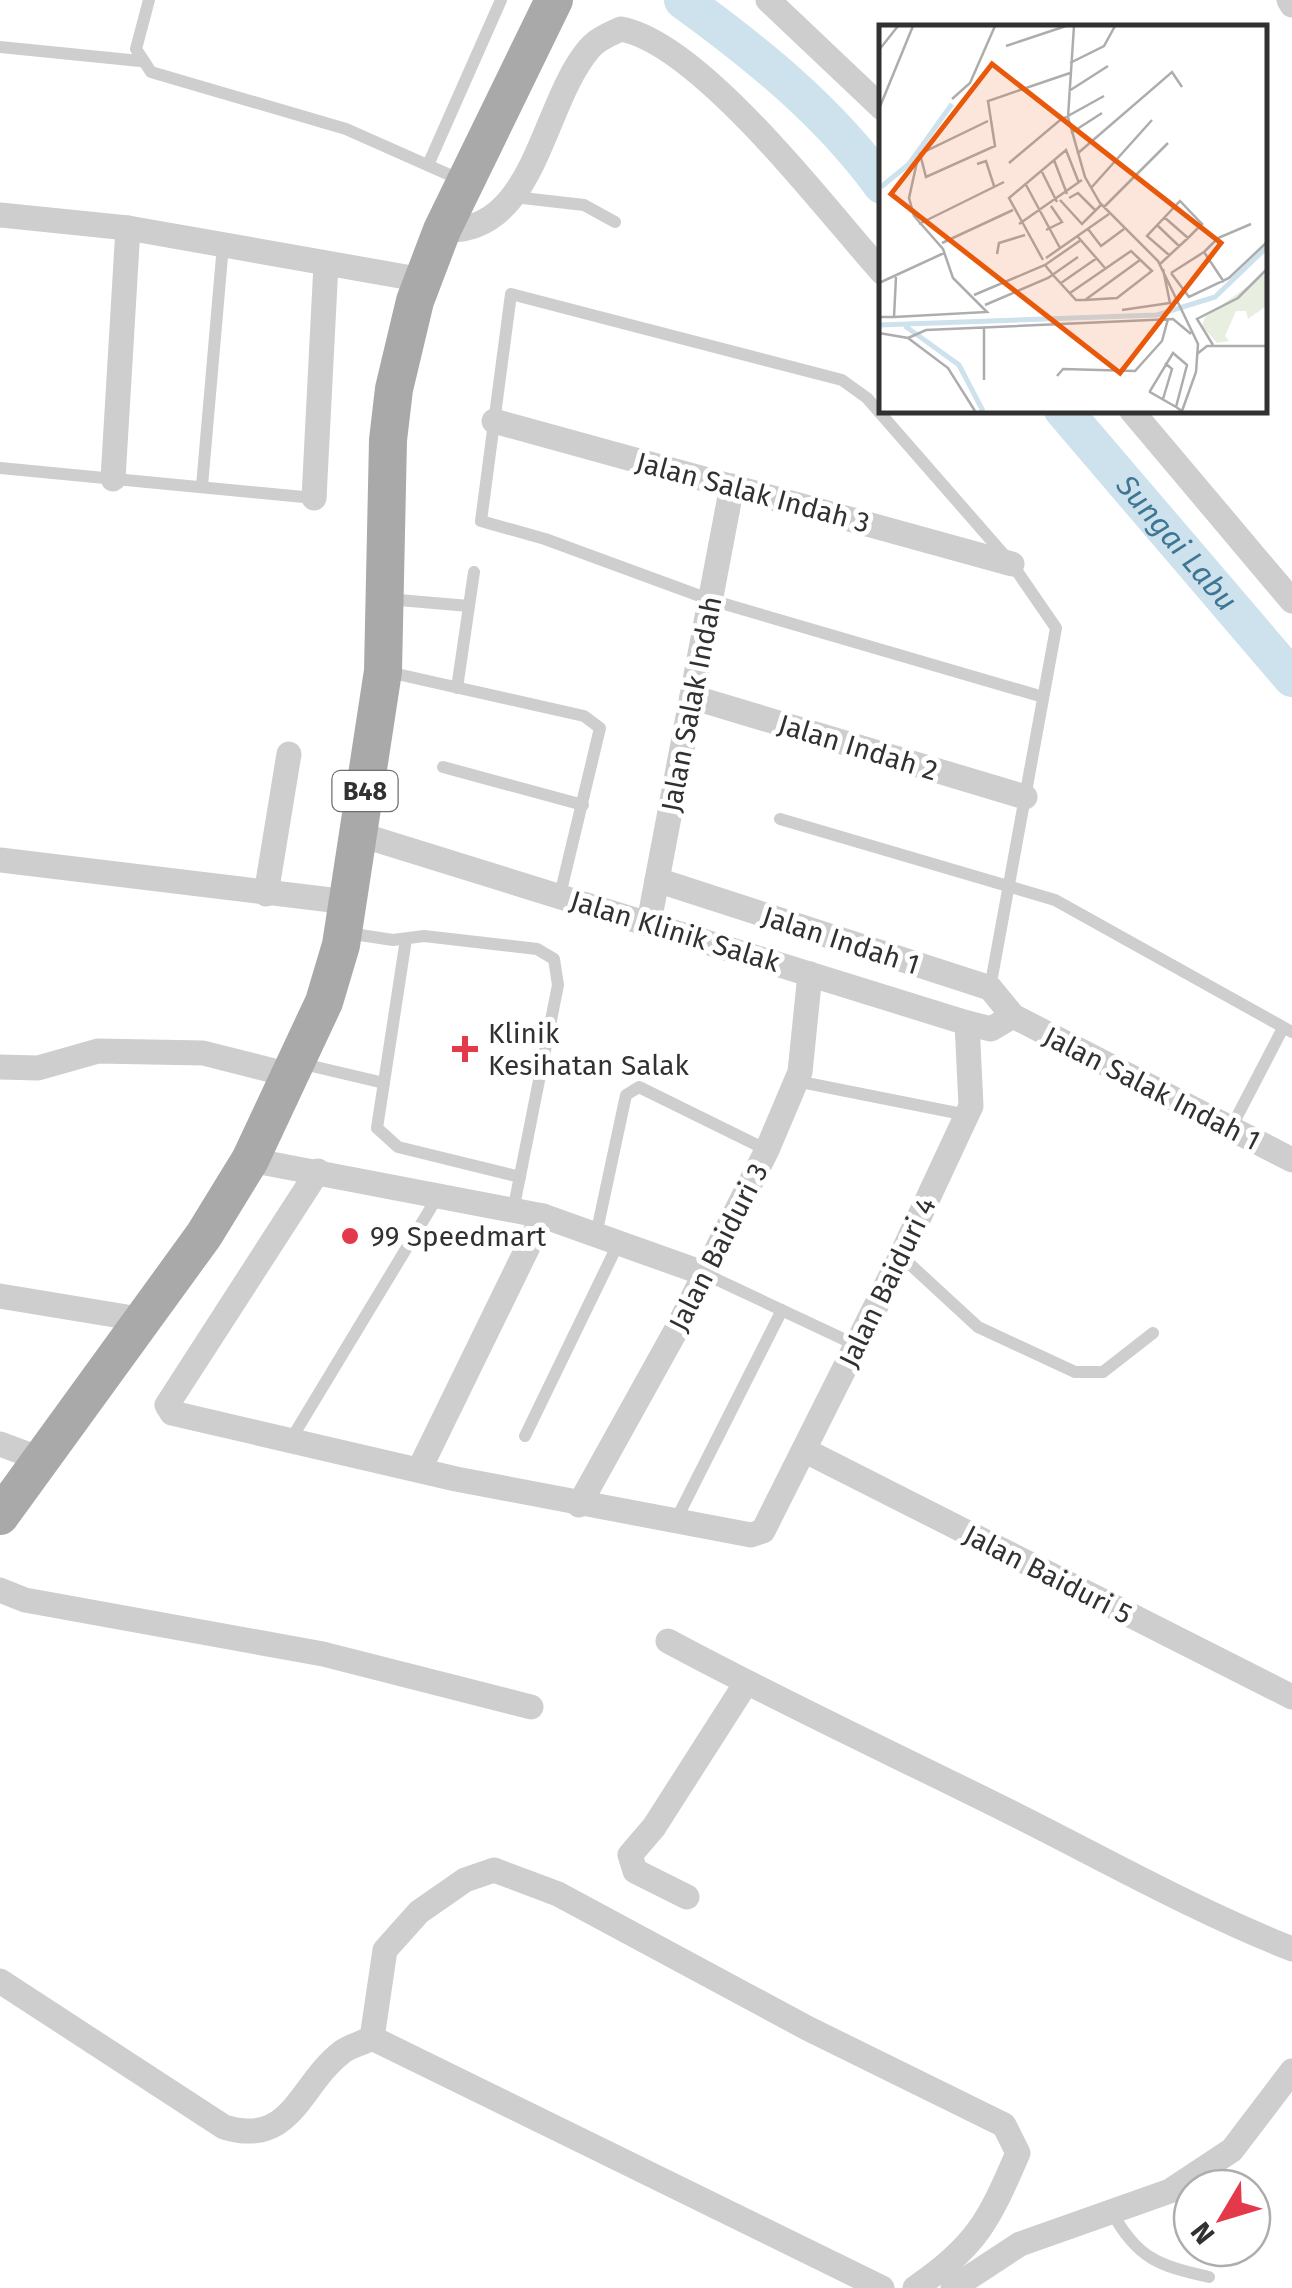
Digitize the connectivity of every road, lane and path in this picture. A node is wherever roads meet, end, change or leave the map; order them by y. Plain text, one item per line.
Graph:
1 (149, 0) edge
2 (502, 0) edge
3 (554, 0) edge
4 (768, 0) edge
5 (0, 48) edge
6 (140, 61) junction
7 (879, 105) edge
8 (428, 165) junction
9 (463, 181) junction
10 (514, 198) junction
11 (0, 216) edge
12 (615, 222) dead end
13 (128, 228) junction
14 (442, 230) junction
15 (223, 245) junction
16 (326, 264) junction
17 (879, 269) edge
18 (423, 280) junction
19 (879, 412) edge
20 (879, 412) edge
21 (1134, 412) edge
22 (494, 421) junction
23 (0, 468) edge
24 (112, 479) junction
25 (202, 486) junction
26 (732, 486) junction
27 (314, 498) joint
28 (1012, 564) junction
29 (474, 572) dead end
30 (386, 599) junction
31 (711, 600) junction
32 (1292, 601) edge
33 (469, 606) junction
34 (383, 671) junction
35 (457, 688) junction
36 (692, 697) junction
37 (1043, 697) junction
38 (289, 754) dead end
39 (443, 767) dead end
40 (1025, 798) junction
41 (583, 805) junction
42 (780, 820) dead end
43 (358, 834) junction
44 (0, 860) edge
45 (657, 880) junction
46 (1008, 889) junction
47 (266, 894) junction
48 (560, 895) junction
49 (345, 917) junction
50 (650, 922) junction
51 (406, 939) junction
52 (810, 974) junction
53 (990, 988) junction
54 (990, 1023) junction
55 (1288, 1030) edge
56 (0, 1067) edge
57 (293, 1069) junction
58 (796, 1081) junction
59 (384, 1083) junction
60 (967, 1115) junction
61 (1230, 1128) junction
62 (767, 1150) junction
63 (250, 1160) junction
64 (1292, 1160) edge
65 (318, 1172) junction
66 (520, 1177) junction
67 (438, 1196) junction
68 (513, 1210) junction
69 (543, 1216) junction
70 (607, 1240) junction
71 (902, 1256) junction
72 (703, 1273) junction
73 (0, 1296) edge
74 (782, 1310) junction
75 (145, 1320) junction
76 (1153, 1333) dead end
77 (856, 1345) junction
78 (525, 1436) dead end
79 (290, 1441) junction
80 (0, 1444) edge
81 (804, 1450) junction
82 (43, 1460) junction
83 (420, 1470) junction
84 (579, 1505) junction
85 (0, 1516) edge
86 (675, 1522) junction
87 (0, 1590) edge
88 (668, 1641) dead end
89 (746, 1683) junction
90 (1292, 1697) edge
91 (531, 1707) dead end
92 (686, 1897) dead end
93 (1292, 1949) edge
94 (0, 1981) edge
95 (372, 2038) junction
96 (1292, 2071) edge
97 (1112, 2212) junction
98 (1209, 2277) dead end
99 (882, 2288) edge
100 (915, 2288) edge
101 (953, 2288) edge

1 - 6 lane
2 - 8 lane
3 - 9 main road, B48
4 - 7 street
5 - 6 lane
6 - 8 lane
8 - 9 lane
9 - 14 main road, B48
10 - 12 lane
10 - 14 street
10 - 17 street
11 - 13 street
13 - 15 street
13 - 24 street
14 - 18 main road, B48
15 - 16 street
15 - 25 lane
16 - 18 street
16 - 27 street
18 - 30 main road, B48
19 - 22 lane
20 - 28 lane
21 - 32 street
22 - 26 street, Jalan Salak Indah 3
22 - 31 lane
23 - 24 lane
24 - 25 lane
25 - 27 lane
26 - 28 street, Jalan Salak Indah 3
26 - 31 street, Jalan Salak Indah
28 - 37 lane
29 - 33 lane
30 - 33 lane
30 - 34 main road, B48
31 - 36 street, Jalan Salak Indah
31 - 37 lane
33 - 35 lane
34 - 35 lane
34 - 43 main road, B48
35 - 41 lane
36 - 40 street, Jalan Indah 2
36 - 45 street, Jalan Salak Indah
37 - 40 lane
38 - 47 street
39 - 41 lane
40 - 46 lane
41 - 48 lane
42 - 46 lane
43 - 48 street, Jalan Klinik Salak
43 - 49 main road, B48
44 - 47 street
45 - 50 street, Jalan Salak Indah
45 - 53 street, Jalan Indah 1
46 - 53 lane
46 - 55 lane
47 - 49 street
48 - 50 street, Jalan Klinik Salak
49 - 51 lane
49 - 57 main road, B48
50 - 52 street, Jalan Klinik Salak
51 - 59 lane
51 - 66 lane
52 - 54 street, Jalan Klinik Salak
52 - 58 street, Jalan Baiduri 3
53 - 54 street
54 - 60 street, Jalan Baiduri 4
54 - 61 street, Jalan Salak Indah 1
55 - 61 lane
56 - 57 street
57 - 59 lane
57 - 63 main road, B48
58 - 60 lane
58 - 62 street, Jalan Baiduri 3
59 - 66 lane
60 - 71 street, Jalan Baiduri 4
61 - 64 street, Jalan Salak Indah 1
62 - 70 lane
62 - 72 street, Jalan Baiduri 3
63 - 65 street
63 - 75 main road, B48
65 - 67 street
65 - 79 street
66 - 68 lane
67 - 68 street
67 - 79 lane
68 - 69 street
69 - 70 street
69 - 83 street
70 - 72 street
70 - 78 lane
71 - 76 lane
71 - 77 street, Jalan Baiduri 4
72 - 74 lane
72 - 84 street, Jalan Baiduri 3
73 - 75 street
74 - 77 lane
74 - 86 lane
75 - 82 main road, B48
77 - 81 street, Jalan Baiduri 4
79 - 83 street
80 - 82 street
81 - 86 street, Jalan Baiduri 4
81 - 90 street, Jalan Baiduri 5
82 - 85 main road, B48
83 - 84 street
84 - 86 street
87 - 91 street
88 - 89 street
89 - 92 street
89 - 93 street
94 - 95 street
95 - 99 street
95 - 100 street
96 - 97 street
97 - 98 lane
97 - 101 street

